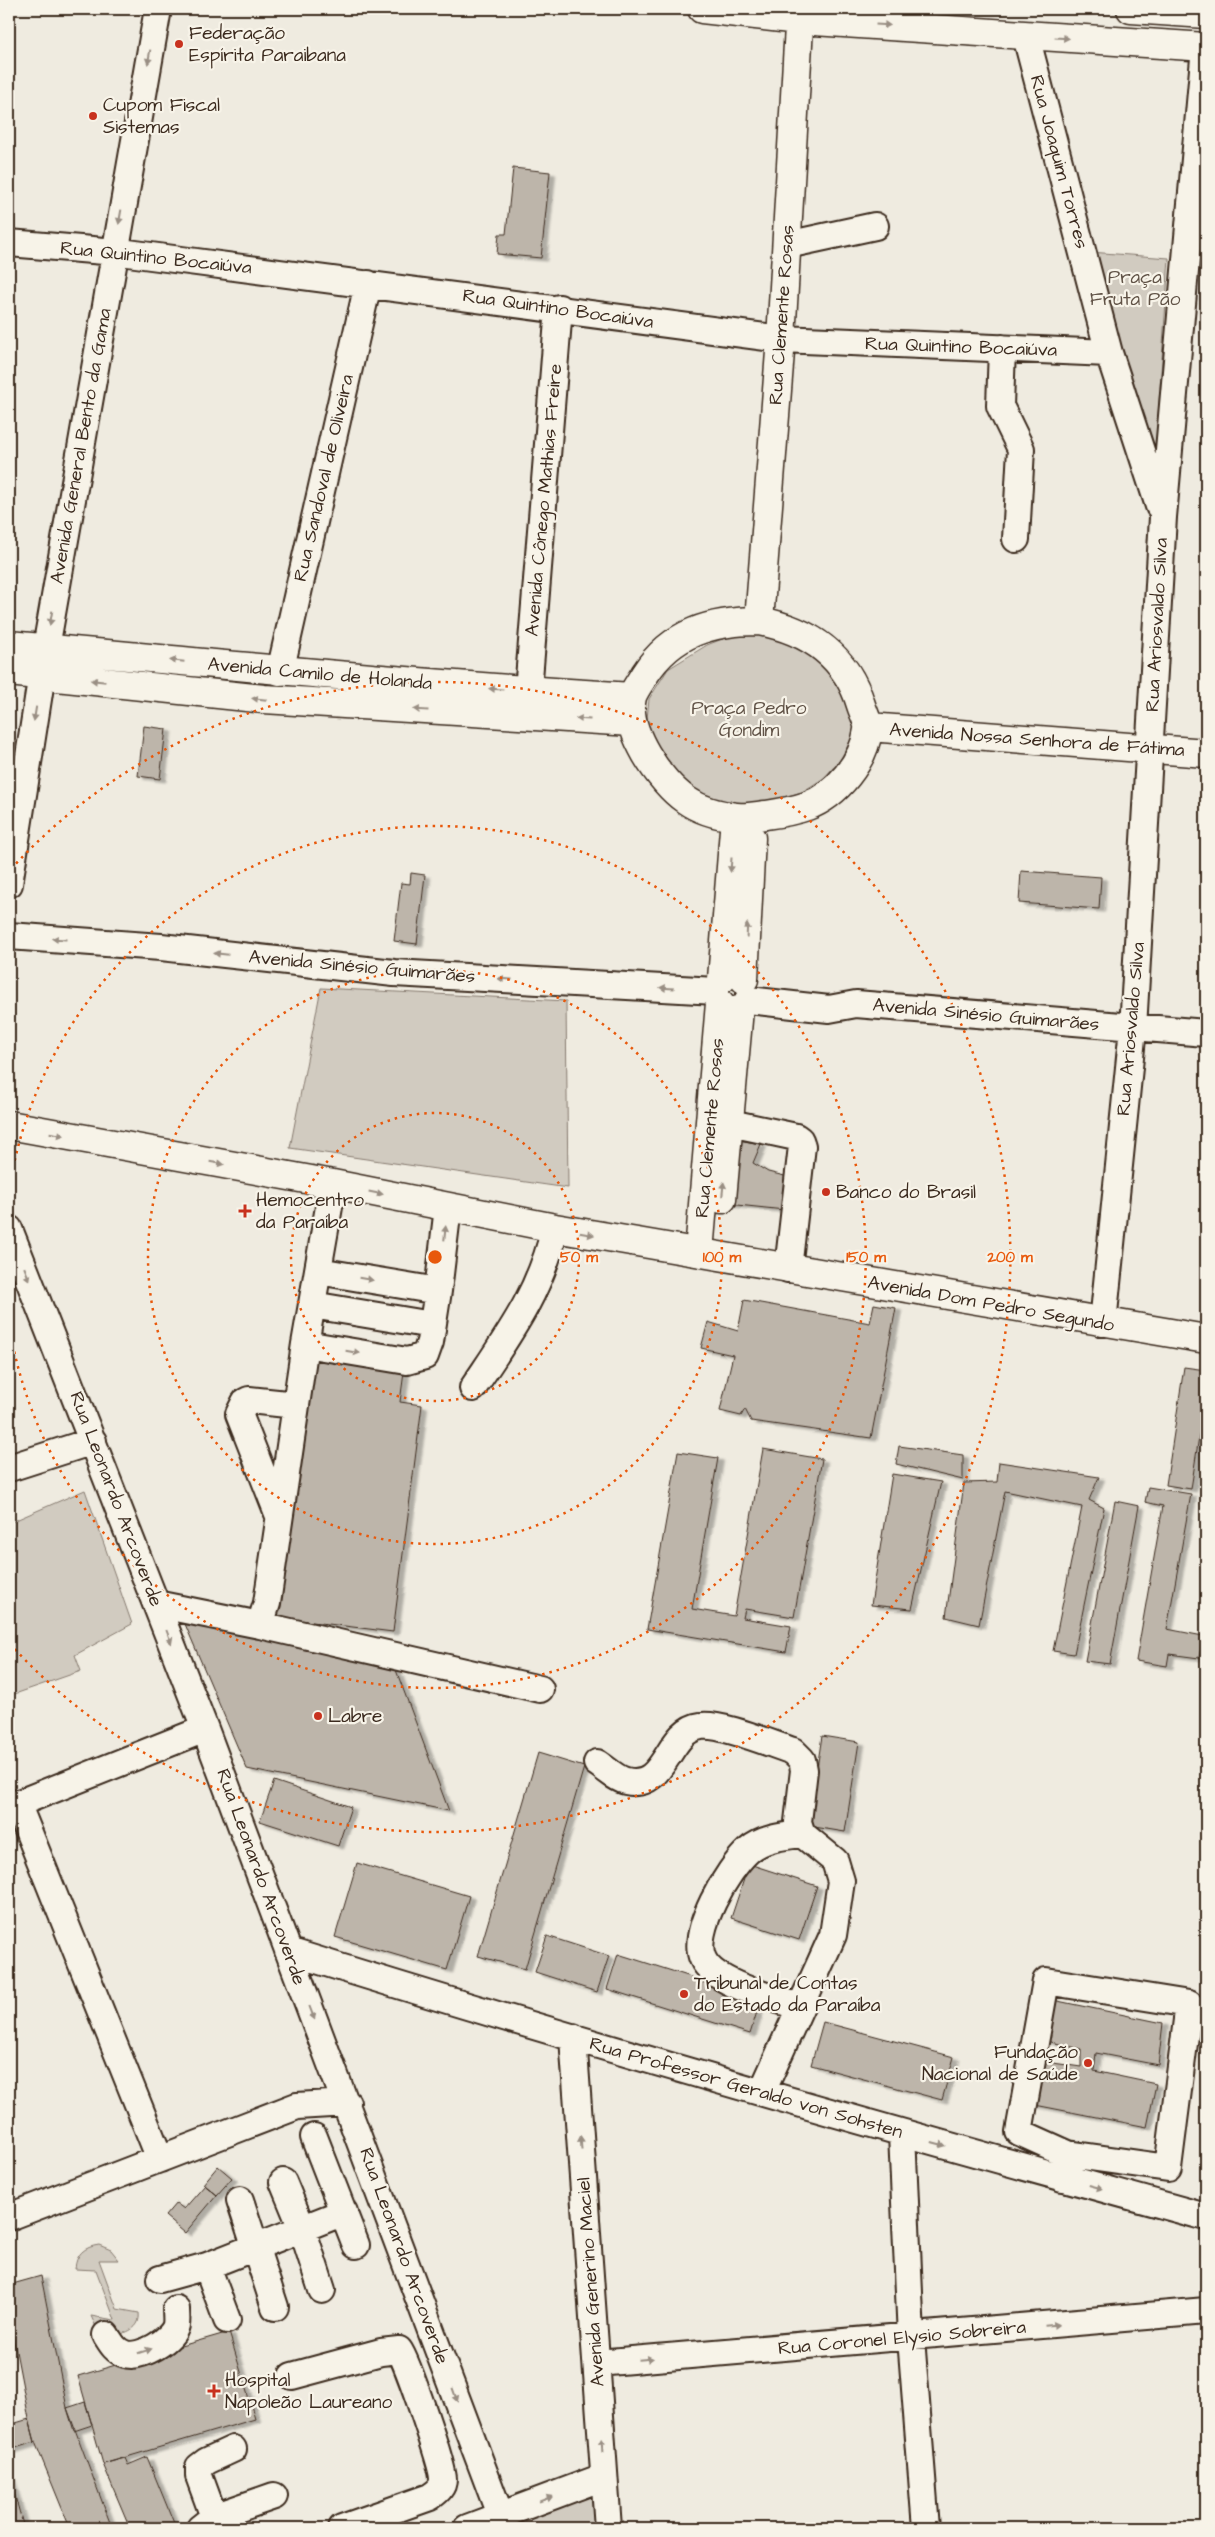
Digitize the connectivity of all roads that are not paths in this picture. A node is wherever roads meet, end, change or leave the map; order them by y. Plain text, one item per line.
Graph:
1 (158, 9) edge
2 (702, 9) edge
3 (1131, 9) edge
4 (1204, 12) edge
5 (800, 14) edge
6 (1026, 36) junction
7 (1206, 47) edge
8 (875, 226) dead end
9 (9, 243) edge
10 (787, 244) junction
11 (114, 251) junction
12 (368, 284) junction
13 (559, 308) junction
14 (782, 339) junction
15 (1002, 348) junction
16 (1109, 353) junction
17 (1163, 517) junction
18 (1016, 539) dead end
19 (759, 621) junction
20 (9, 645) edge
21 (44, 661) junction
22 (9, 672) edge
23 (280, 672) junction
24 (528, 691) junction
25 (632, 709) junction
26 (869, 727) junction
27 (1150, 749) junction
28 (1206, 753) edge
29 (744, 817) junction
30 (9, 884) edge
31 (9, 936) edge
32 (734, 993) junction
33 (1133, 1028) junction
34 (1206, 1033) edge
35 (730, 1123) junction
36 (9, 1125) edge
37 (333, 1184) junction
38 (448, 1206) junction
39 (555, 1228) junction
40 (9, 1229) edge
41 (708, 1253) junction
42 (788, 1269) junction
43 (318, 1270) junction
44 (438, 1291) junction
45 (312, 1305) junction
46 (1103, 1323) junction
47 (432, 1325) junction
48 (1206, 1339) edge
49 (305, 1344) junction
50 (472, 1388) dead end
51 (296, 1405) junction
52 (93, 1441) junction
53 (9, 1468) edge
54 (280, 1517) junction
55 (156, 1604) junction
56 (260, 1625) junction
57 (540, 1689) dead end
58 (205, 1728) junction
59 (597, 1763) dead end
60 (13, 1805) edge
61 (802, 1834) junction
62 (288, 1952) junction
63 (800, 2007) junction
64 (573, 2037) junction
65 (334, 2071) junction
66 (762, 2092) junction
67 (346, 2103) junction
68 (298, 2106) junction
69 (902, 2134) junction
70 (314, 2137) dead end
71 (160, 2159) junction
72 (1065, 2166) junction
73 (134, 2169) junction
74 (283, 2182) dead end
75 (240, 2200) dead end
76 (344, 2212) junction
77 (9, 2217) edge
78 (1206, 2217) edge
79 (9, 2227) edge
80 (302, 2228) junction
81 (356, 2245) dead end
82 (256, 2247) junction
83 (207, 2266) junction
84 (160, 2279) dead end
85 (322, 2290) dead end
86 (274, 2307) dead end
87 (176, 2309) dead end
88 (1206, 2311) edge
89 (228, 2320) dead end
90 (106, 2335) dead end
91 (911, 2338) junction
92 (597, 2363) junction
93 (292, 2376) dead end
94 (233, 2449) dead end
95 (603, 2477) junction
96 (274, 2496) dead end
97 (503, 2522) edge
98 (207, 2523) edge
99 (342, 2528) edge
100 (467, 2528) edge
101 (608, 2528) edge
102 (926, 2528) edge

1 -> 11 street, Avenida General Bento da Gama
2 - 5 main road
3 - 4 main road
5 -> 6 main road
5 - 10 main road, Rua Clemente Rosas
6 -> 7 main road
6 - 16 street, Rua Joaquim Torres
7 - 17 street, Rua Ariosvaldo Silva
8 - 10 street
9 - 11 street, Rua Quintino Bocaiúva
10 - 14 main road, Rua Clemente Rosas
11 - 12 street, Rua Quintino Bocaiúva
11 -> 21 street, Avenida General Bento da Gama
12 - 13 street, Rua Quintino Bocaiúva
12 - 23 street, Rua Sandoval de Oliveira
13 - 14 street, Rua Quintino Bocaiúva
13 - 24 street, Avenida Cônego Mathias Freire
14 - 15 street, Rua Quintino Bocaiúva
14 - 19 main road, Rua Clemente Rosas
15 - 16 street, Rua Quintino Bocaiúva
15 - 18 street
16 - 17 street, Rua Joaquim Torres
17 - 27 street, Rua Ariosvaldo Silva
19 - 25 main road
19 - 26 main road
20 - 21 main road, Avenida Camilo de Holanda
21 - 22 main road, Avenida Camilo de Holanda
23 -> 21 main road, Avenida Camilo de Holanda
25 -> 21 main road, Avenida Camilo de Holanda
21 -> 30 street, Avenida General Bento da Gama
24 -> 23 main road, Avenida Camilo de Holanda
24 - 25 main road, Avenida Camilo de Holanda
25 - 29 main road
26 - 27 main road, Avenida Nossa Senhora de Fátima
26 - 29 main road
27 - 28 main road, Avenida Nossa Senhora de Fátima
27 - 33 street, Rua Ariosvaldo Silva
29 - 32 main road, Rua Clemente Rosas
32 -> 31 street, Avenida Sinésio Guimarães
32 - 33 street, Avenida Sinésio Guimarães
32 - 35 main road, Rua Clemente Rosas
32 - 41 main road, Rua Clemente Rosas
33 - 34 street, Avenida Sinésio Guimarães
33 - 46 street, Rua Ariosvaldo Silva
41 -> 35 main road, Rua Clemente Rosas
35 - 42 street
36 -> 37 main road, Avenida Dom Pedro Segundo
37 -> 38 main road, Avenida Dom Pedro Segundo
37 - 43 street
38 - 39 main road, Avenida Dom Pedro Segundo
44 -> 38 street
39 -> 41 main road, Avenida Dom Pedro Segundo
39 - 50 street
40 -> 52 street, Rua Leonardo Arcoverde
41 - 42 main road, Avenida Dom Pedro Segundo
42 - 46 main road, Avenida Dom Pedro Segundo
43 -> 44 street
43 - 45 street
44 - 47 street
45 - 47 street
45 - 49 street
46 - 48 main road, Avenida Dom Pedro Segundo
49 -> 47 street
49 - 51 street
51 - 54 street
51 - 54 street
52 - 53 street
52 - 55 street, Rua Leonardo Arcoverde
54 - 56 street
55 - 56 street
55 -> 58 street, Rua Leonardo Arcoverde
56 - 57 street
58 - 60 street
58 - 62 street, Rua Leonardo Arcoverde
59 - 61 street
60 - 71 street
61 - 63 street
61 - 63 street
62 - 64 street, Rua Professor Geraldo von Sohsten
62 -> 65 street, Rua Leonardo Arcoverde
63 - 66 street
64 - 66 street, Rua Professor Geraldo von Sohsten
92 -> 64 street, Avenida Generino Maciel
65 - 67 street, Rua Leonardo Arcoverde
65 - 68 street
66 - 69 street, Rua Professor Geraldo von Sohsten
67 - 68 street
67 -> 97 street, Rua Leonardo Arcoverde
68 - 71 street
69 -> 72 street, Rua Professor Geraldo von Sohsten
69 - 91 street
70 - 76 street
71 - 73 street
72 - 72 street
72 -> 78 street, Rua Professor Geraldo von Sohsten
73 - 77 street
73 - 79 street
74 - 80 street
75 - 82 street
76 - 80 street
76 - 81 street
80 - 82 street
80 - 85 street
82 - 83 street
82 - 86 street
83 - 84 street
83 - 89 street
90 -> 87 street
91 -> 88 street, Rua Coronel Elysio Sobreira
92 -> 91 street, Rua Coronel Elysio Sobreira
91 - 102 street
95 -> 92 street, Avenida Generino Maciel
93 - 99 street
94 - 98 street
97 -> 95 street
95 - 101 street, Avenida Generino Maciel
96 - 98 street
97 - 100 street

